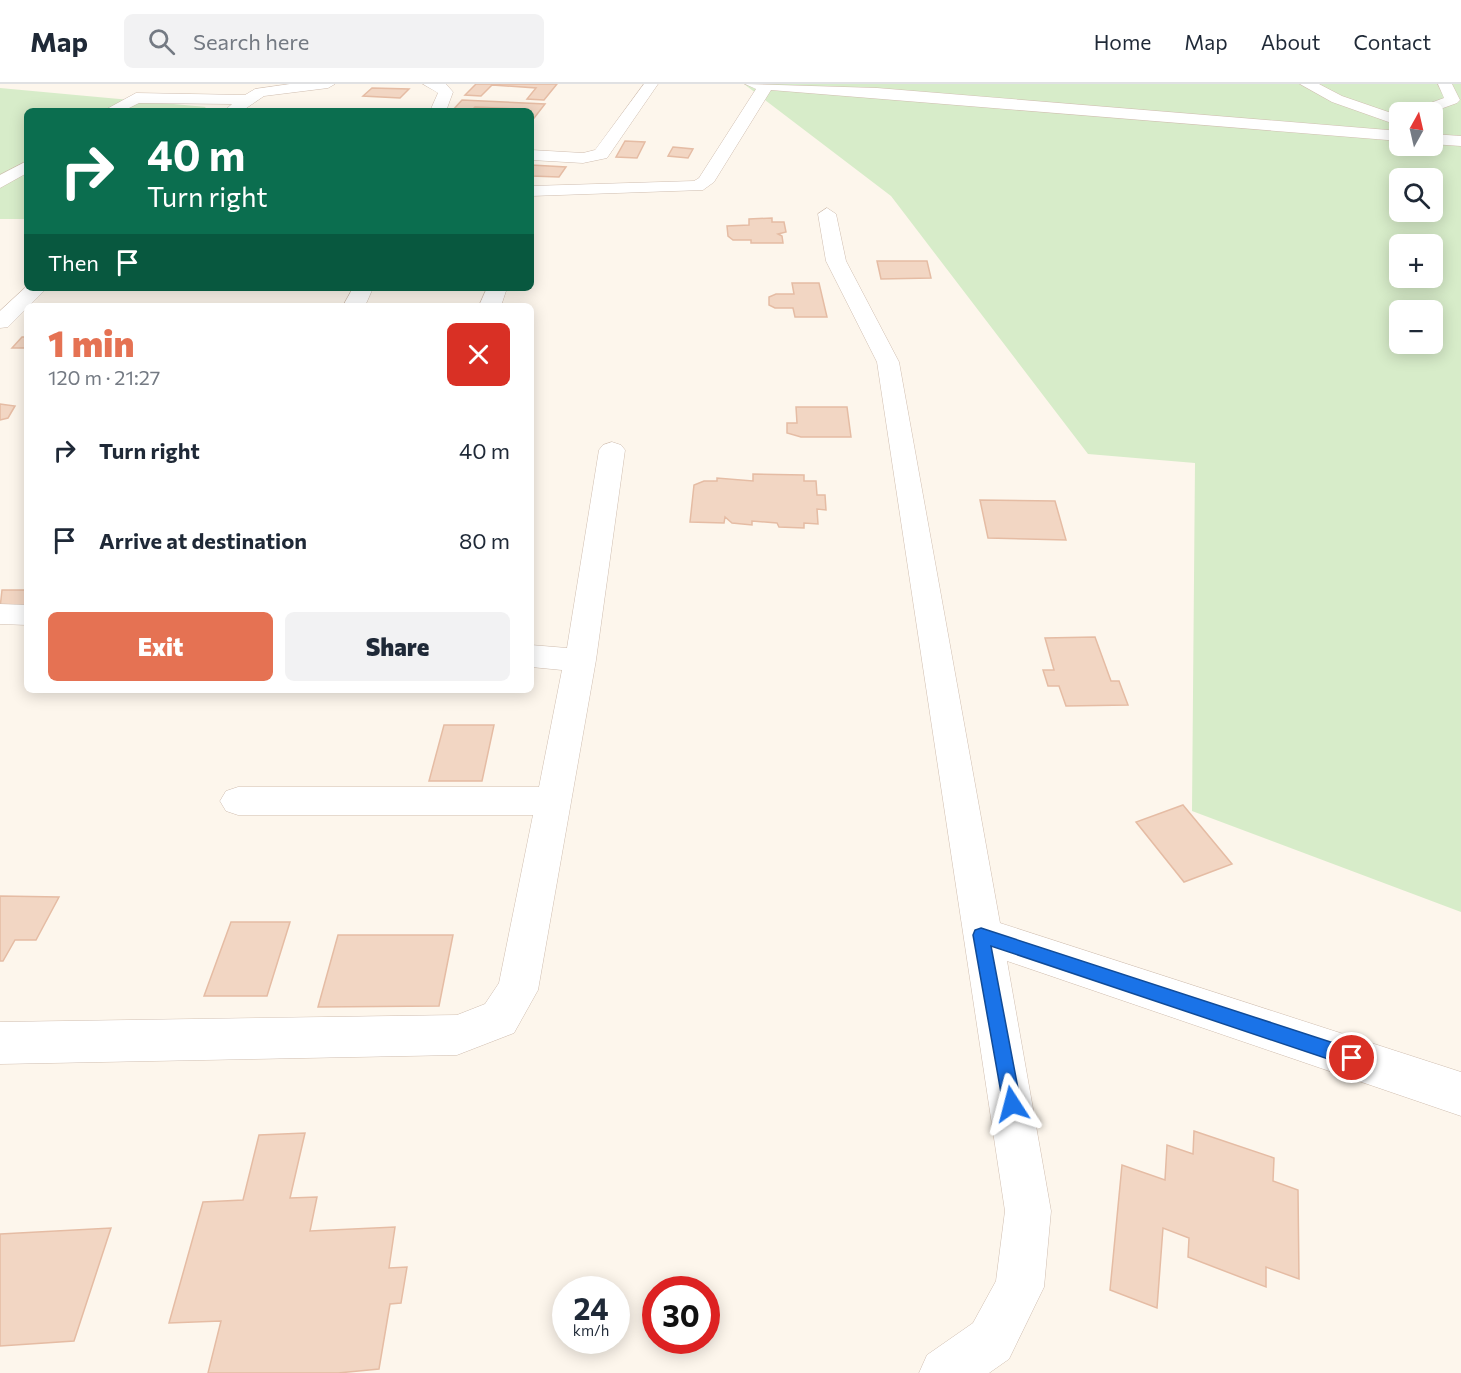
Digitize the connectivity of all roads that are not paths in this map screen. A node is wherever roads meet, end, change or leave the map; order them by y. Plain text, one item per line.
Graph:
1 (153, 84) edge
2 (328, 84) edge
3 (430, 84) edge
4 (651, 84) edge
5 (759, 84) edge
6 (1307, 84) edge
7 (1445, 84) edge
8 (877, 88) edge
9 (136, 98) junction
10 (247, 100) junction
11 (1443, 103) edge
12 (117, 108) edge
13 (236, 108) edge
14 (439, 108) edge
15 (1389, 117) edge
16 (1389, 135) edge
17 (1443, 140) edge
18 (1461, 141) edge
19 (534, 155) edge
20 (24, 168) edge
21 (0, 185) edge
22 (24, 189) edge
23 (534, 192) edge
24 (827, 214) dead end
25 (34, 291) edge
26 (0, 322) edge
27 (612, 450) dead end
28 (0, 614) edge
29 (24, 615) edge
30 (534, 656) edge
31 (580, 660) junction
32 (238, 801) dead end
33 (554, 801) junction
34 (981, 935) junction
35 (0, 1043) edge
36 (1461, 1094) edge
37 (945, 1373) edge

1 - 9 street
2 - 10 street
3 - 14 street
4 - 19 street
5 - 8 street
5 - 23 street
6 - 15 street
7 - 11 street
8 - 16 street
9 - 10 street
9 - 12 street
10 - 13 street
17 - 18 street
20 - 21 street
21 - 22 street
24 - 34 street
25 - 26 street
27 - 31 street
28 - 29 street
30 - 31 street
31 - 33 street
32 - 33 street
33 - 35 street
34 - 36 street
34 - 37 street

